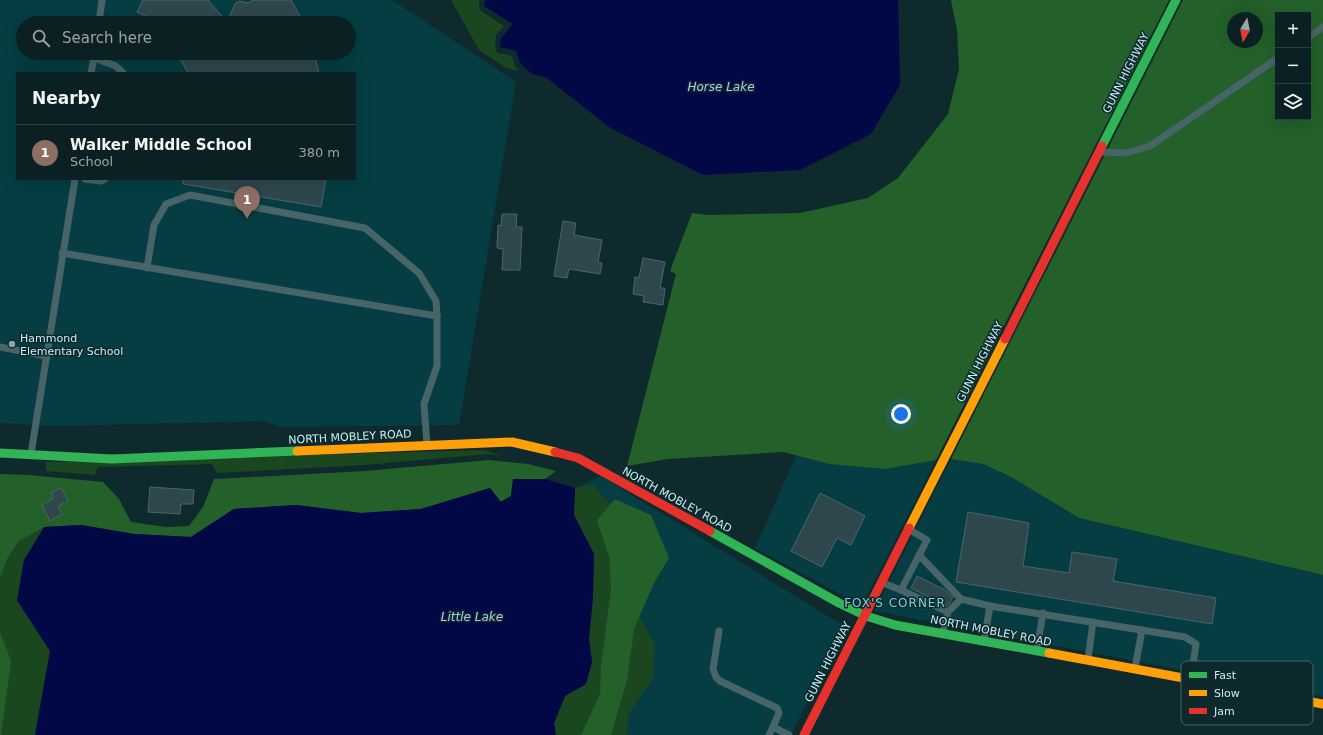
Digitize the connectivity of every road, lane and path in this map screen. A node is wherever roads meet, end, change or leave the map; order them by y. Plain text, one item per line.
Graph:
1 (102, 0) edge
2 (1176, 0) edge
3 (100, 16) edge
4 (1323, 27) edge
5 (1311, 35) edge
6 (93, 60) edge
7 (103, 60) edge
8 (1275, 60) edge
9 (91, 72) edge
10 (122, 72) edge
11 (1100, 152) junction
12 (74, 180) edge
13 (93, 180) edge
14 (103, 180) edge
15 (62, 253) junction
16 (147, 268) junction
17 (437, 316) junction
18 (0, 347) edge
19 (46, 356) junction
20 (427, 445) junction
21 (0, 453) edge
22 (31, 454) junction
23 (908, 529) junction
24 (919, 555) junction
25 (881, 582) junction
26 (901, 590) junction
27 (960, 599) junction
28 (990, 606) junction
29 (948, 612) junction
30 (1043, 613) junction
31 (864, 616) junction
32 (1093, 622) junction
33 (1142, 630) junction
34 (719, 631) dead end
35 (942, 634) junction
36 (984, 642) junction
37 (1036, 651) junction
38 (1087, 661) junction
39 (1193, 661) edge
40 (1135, 670) junction
41 (1181, 678) edge
42 (1313, 702) edge
43 (1323, 704) edge
44 (774, 727) junction
45 (769, 735) edge
46 (789, 735) edge
47 (804, 735) edge

1 - 3 lane
2 - 11 street, GUNN HIGHWAY
4 - 5 lane
6 - 9 lane
7 - 10 lane
8 - 11 lane
11 - 23 street, GUNN HIGHWAY
12 - 15 lane
13 - 14 lane
15 - 16 lane
15 - 19 lane
16 - 17 lane
16 - 17 lane
17 - 20 lane
18 - 19 lane
19 - 22 lane
20 - 22 street, NORTH MOBLEY ROAD
20 - 31 street, NORTH MOBLEY ROAD
21 - 22 street, NORTH MOBLEY ROAD
23 - 24 lane
23 - 25 street, GUNN HIGHWAY
24 - 26 lane
24 - 27 lane
25 - 26 lane
25 - 31 street, GUNN HIGHWAY
26 - 29 lane
27 - 28 lane
27 - 29 lane
28 - 30 lane
28 - 36 lane
29 - 35 lane
30 - 32 lane
30 - 37 lane
31 - 35 street, NORTH MOBLEY ROAD
31 - 47 street, GUNN HIGHWAY
32 - 33 lane
32 - 38 lane
33 - 39 lane
33 - 40 lane
34 - 44 lane
35 - 36 street, NORTH MOBLEY ROAD
36 - 37 street, NORTH MOBLEY ROAD
37 - 38 street, NORTH MOBLEY ROAD
38 - 40 street, NORTH MOBLEY ROAD
40 - 41 street, NORTH MOBLEY ROAD
42 - 43 street, NORTH MOBLEY ROAD
44 - 45 lane
44 - 46 lane

